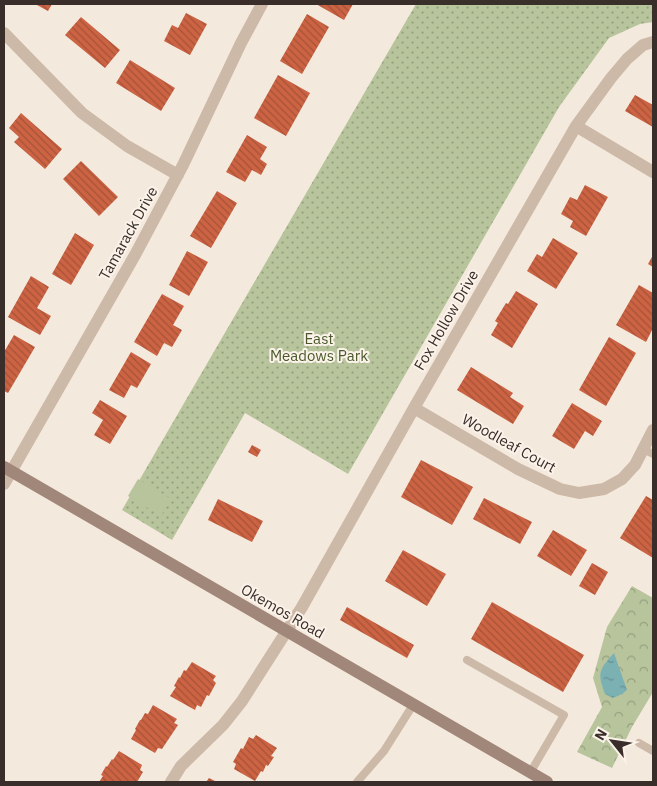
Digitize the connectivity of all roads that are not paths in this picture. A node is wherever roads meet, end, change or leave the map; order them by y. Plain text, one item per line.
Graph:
1 (262, 4) edge
2 (4, 33) edge
3 (653, 42) edge
4 (576, 126) junction
5 (653, 172) edge
6 (178, 175) junction
7 (414, 408) junction
8 (653, 430) edge
9 (648, 451) edge
10 (7, 470) edge
11 (4, 484) edge
12 (286, 632) junction
13 (467, 660) dead end
14 (413, 705) junction
15 (640, 743) dead end
16 (653, 751) edge
17 (530, 773) junction
18 (171, 782) edge
19 (357, 782) edge
20 (547, 782) edge

1 - 6 street, Tamarack Drive
2 - 6 street
3 - 4 street, Fox Hollow Drive
4 - 5 street
4 - 7 street, Fox Hollow Drive
6 - 10 street, Tamarack Drive
7 - 9 street, Woodleaf Court
7 - 12 street, Fox Hollow Drive
8 - 9 street, Woodleaf Court
10 - 11 street, Tamarack Drive
10 - 12 main road, Okemos Road
12 - 14 main road, Okemos Road
12 - 18 street, Fox Hollow Drive
13 - 17 lane
14 - 17 main road, Okemos Road
14 - 19 lane
15 - 16 lane
17 - 20 main road, Okemos Road

